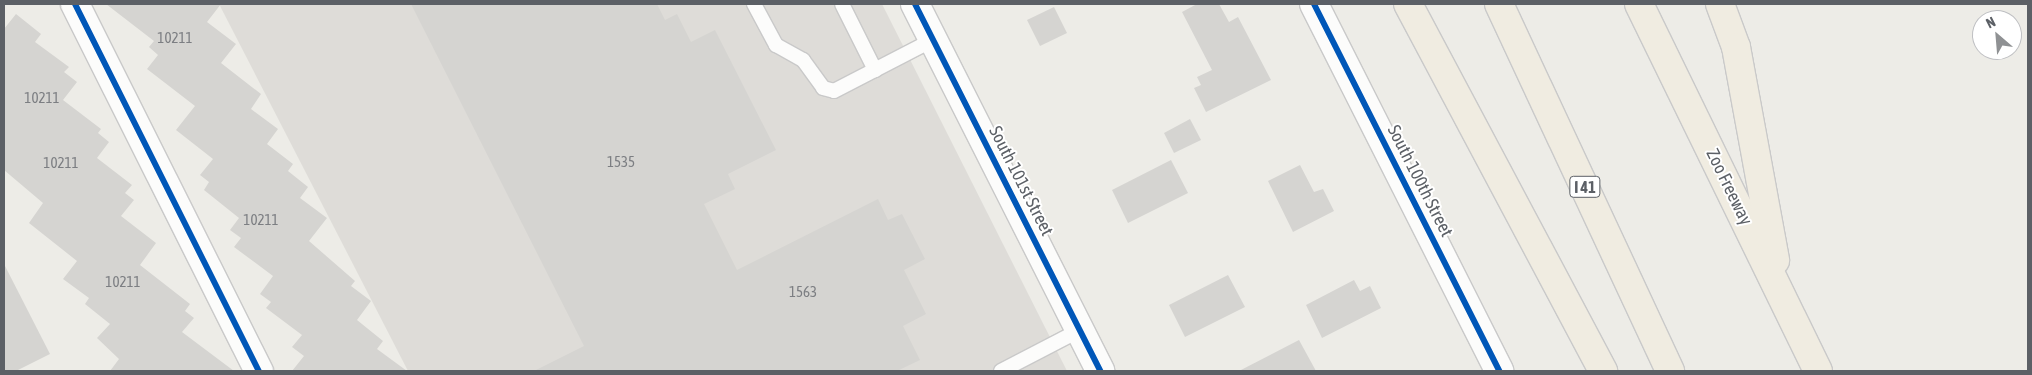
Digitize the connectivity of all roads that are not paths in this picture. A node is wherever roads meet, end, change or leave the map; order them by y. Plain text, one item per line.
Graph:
1 (75, 4) edge
2 (754, 4) edge
3 (842, 4) edge
4 (914, 4) edge
5 (1314, 4) edge
6 (1408, 4) edge
7 (1499, 4) edge
8 (1639, 4) edge
9 (1720, 4) edge
10 (933, 40) junction
11 (875, 70) junction
12 (1782, 293) junction
13 (1080, 330) junction
14 (259, 371) edge
15 (1001, 371) edge
16 (1100, 371) edge
17 (1499, 371) edge
18 (1603, 371) edge
19 (1670, 371) edge
20 (1818, 371) edge

1 - 14 street
2 - 11 lane
3 - 11 lane
4 - 10 street, South 101st Street
5 - 17 street, South 100th Street
6 - 18 highway
7 - 19 highway, I 41
8 - 12 highway, Zoo Freeway
9 - 12 highway
10 - 11 lane
10 - 13 street, South 101st Street
12 - 20 highway, Zoo Freeway
13 - 15 lane
13 - 16 street, South 101st Street

